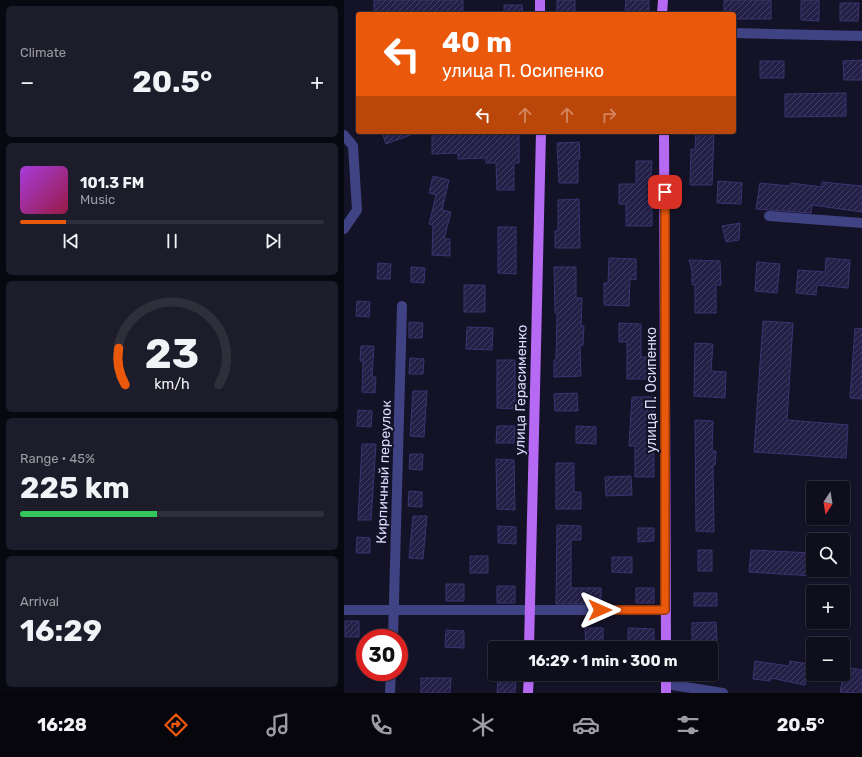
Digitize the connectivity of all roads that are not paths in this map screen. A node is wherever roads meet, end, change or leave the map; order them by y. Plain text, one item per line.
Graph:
1 (540, 0) edge
2 (663, 0) edge
3 (540, 12) edge
4 (662, 12) edge
5 (736, 33) edge
6 (862, 36) edge
7 (344, 134) edge
8 (541, 134) edge
9 (664, 134) edge
10 (769, 216) dead end
11 (862, 223) edge
12 (344, 229) edge
13 (402, 306) dead end
14 (530, 609) junction
15 (344, 610) edge
16 (394, 610) junction
17 (665, 610) junction
18 (393, 629) edge
19 (529, 641) edge
20 (666, 641) edge
21 (391, 681) edge
22 (528, 681) edge
23 (666, 684) edge
24 (390, 693) edge
25 (528, 693) edge
26 (723, 693) edge

1 - 3 main road
2 - 4 main road
5 - 6 street
7 - 12 street
8 - 14 main road, улица Герасименко
9 - 17 main road, улица П. Осипенко
10 - 11 street
13 - 16 street, Кирпичный переулок
14 - 16 street
14 - 17 street
14 - 19 main road, улица Герасименко
15 - 16 street
16 - 18 street, Кирпичный переулок
17 - 20 main road, улица П. Осипенко
21 - 24 street
22 - 25 main road
23 - 26 street

